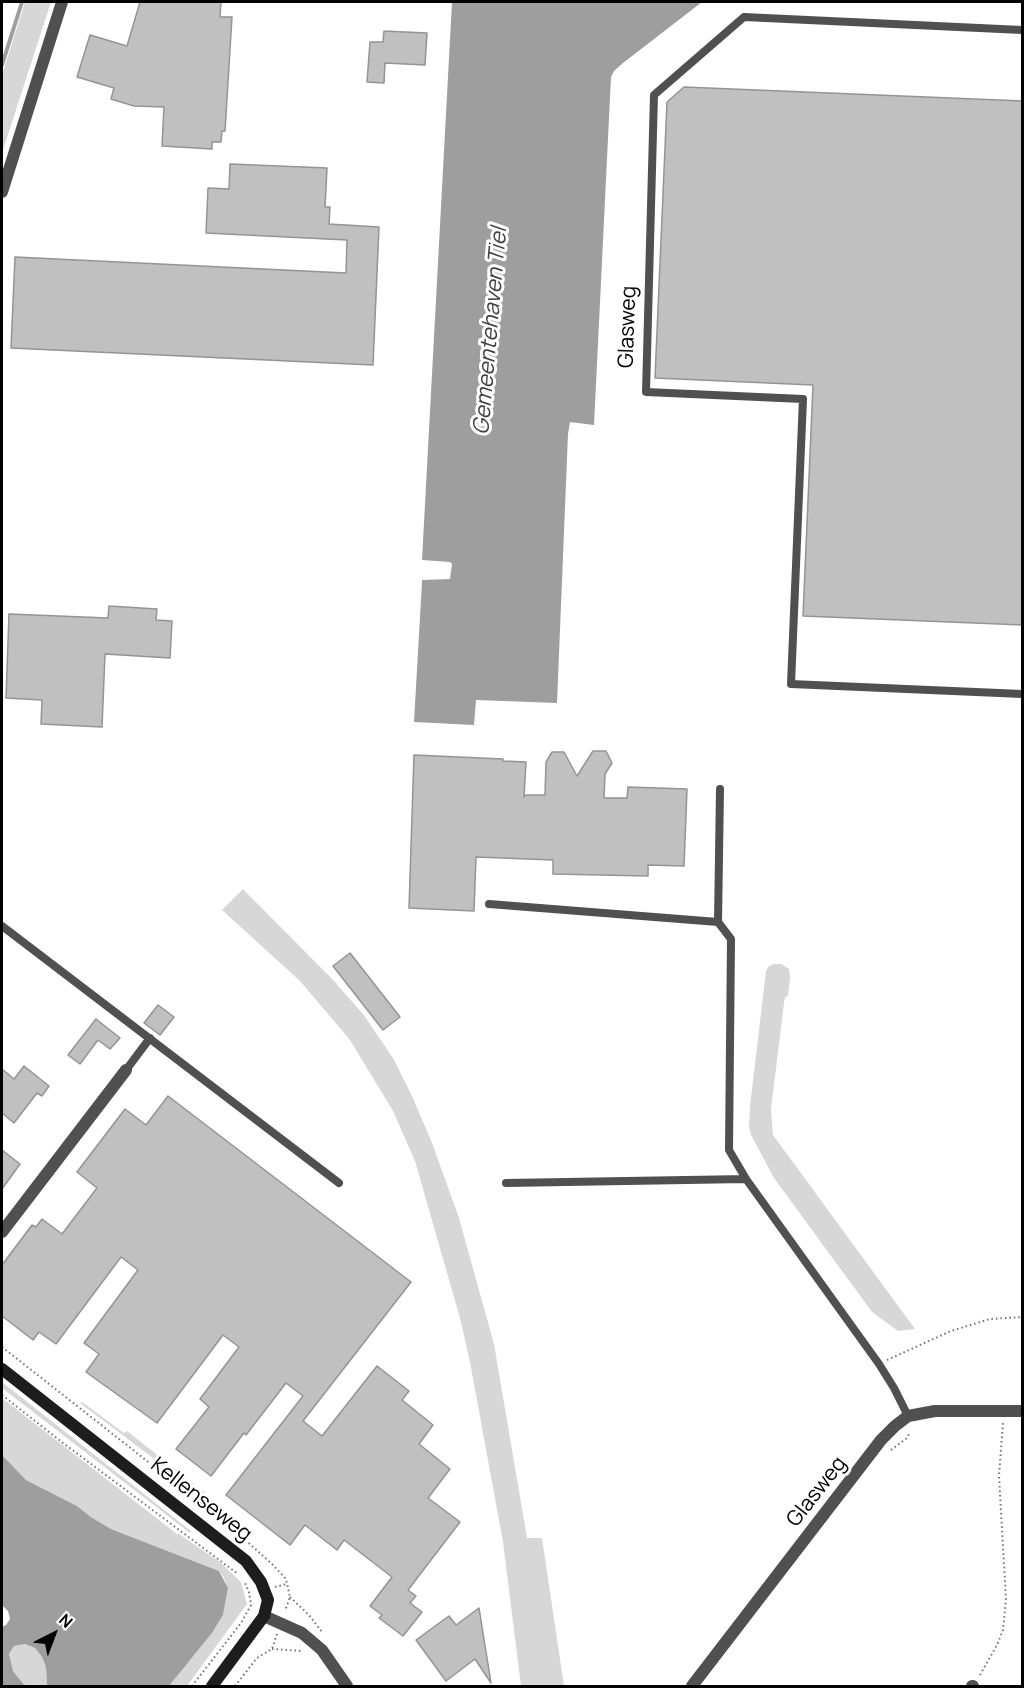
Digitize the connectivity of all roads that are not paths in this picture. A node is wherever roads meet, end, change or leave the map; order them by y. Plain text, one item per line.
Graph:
1 (62, 2) edge
2 (1023, 30) edge
3 (2, 192) edge
4 (1023, 694) edge
5 (720, 789) dead end
6 (489, 904) dead end
7 (718, 922) junction
8 (2, 926) edge
9 (150, 1038) junction
10 (126, 1070) joint
11 (746, 1179) junction
12 (339, 1183) dead end
13 (506, 1183) dead end
14 (2, 1233) edge
15 (2, 1369) edge
16 (1023, 1411) edge
17 (908, 1416) junction
18 (264, 1616) junction
19 (212, 1686) edge
20 (347, 1686) edge
21 (692, 1686) edge

1 - 3 street
2 - 4 lane, Glasweg
5 - 7 lane
6 - 7 lane
7 - 11 lane
8 - 9 lane
9 - 10 lane
9 - 12 lane
10 - 14 street
11 - 13 lane
11 - 17 lane
15 - 18 main road, Kellenseweg
16 - 17 street
17 - 21 street, Glasweg
18 - 19 main road
18 - 20 street

